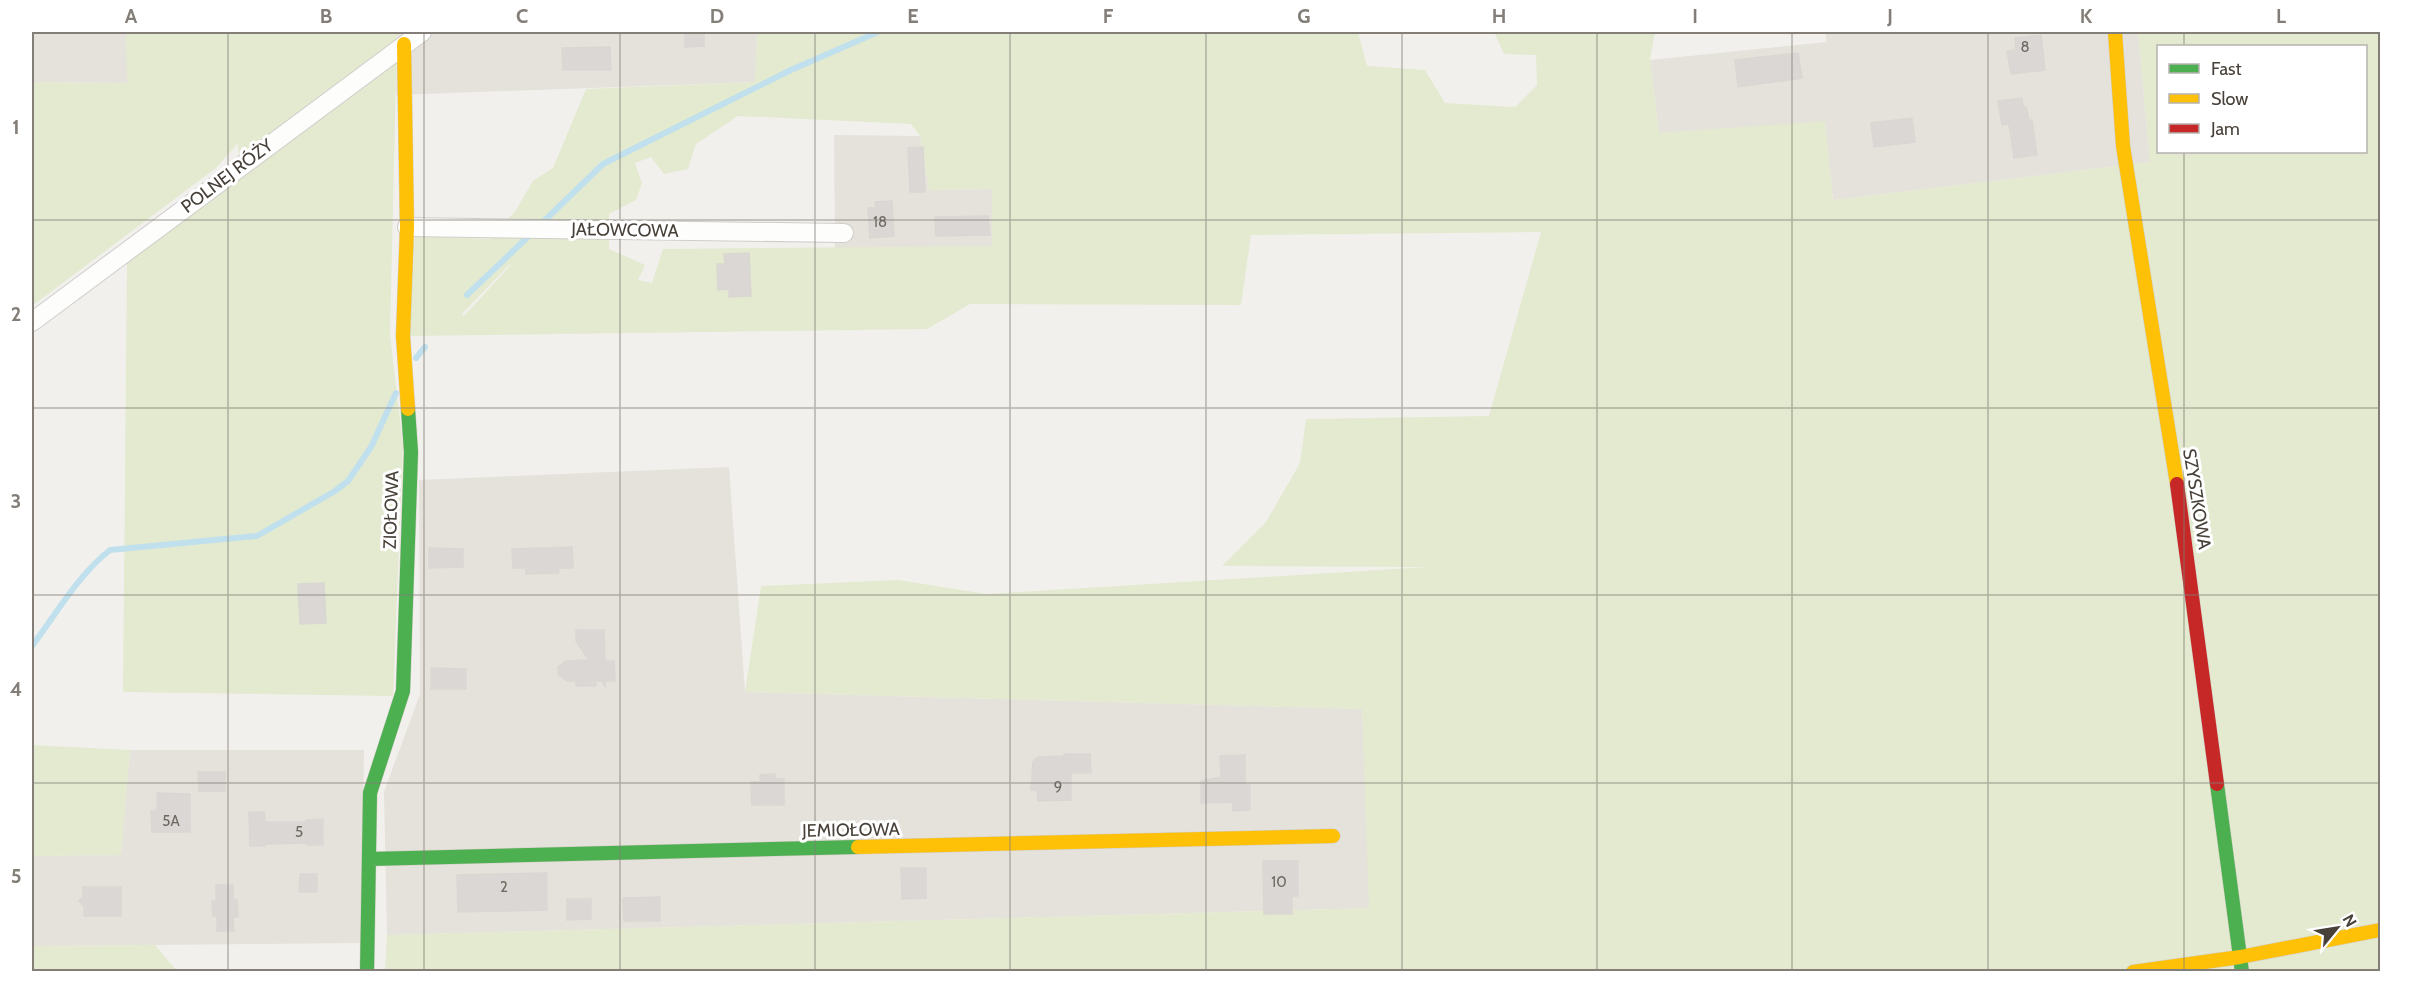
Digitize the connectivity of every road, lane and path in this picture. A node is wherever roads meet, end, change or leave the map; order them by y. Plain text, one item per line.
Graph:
1 (422, 32) edge
2 (2115, 32) edge
3 (404, 44) junction
4 (406, 227) junction
5 (844, 233) dead end
6 (32, 322) edge
7 (1333, 836) dead end
8 (369, 859) junction
9 (2380, 930) edge
10 (2240, 957) junction
11 (368, 972) edge
12 (2133, 972) edge
13 (2242, 972) edge

1 - 3 street, POLNEJ RÓŻY
2 - 10 street, SZYSZKOWA
3 - 4 street, ZIOŁOWA
3 - 6 street, POLNEJ RÓŻY
4 - 5 street, JAŁOWCOWA
4 - 8 street, ZIOŁOWA
7 - 8 street, JEMIOŁOWA
8 - 11 street, ZIOŁOWA
9 - 10 street
10 - 12 street
10 - 13 street, SZYSZKOWA

